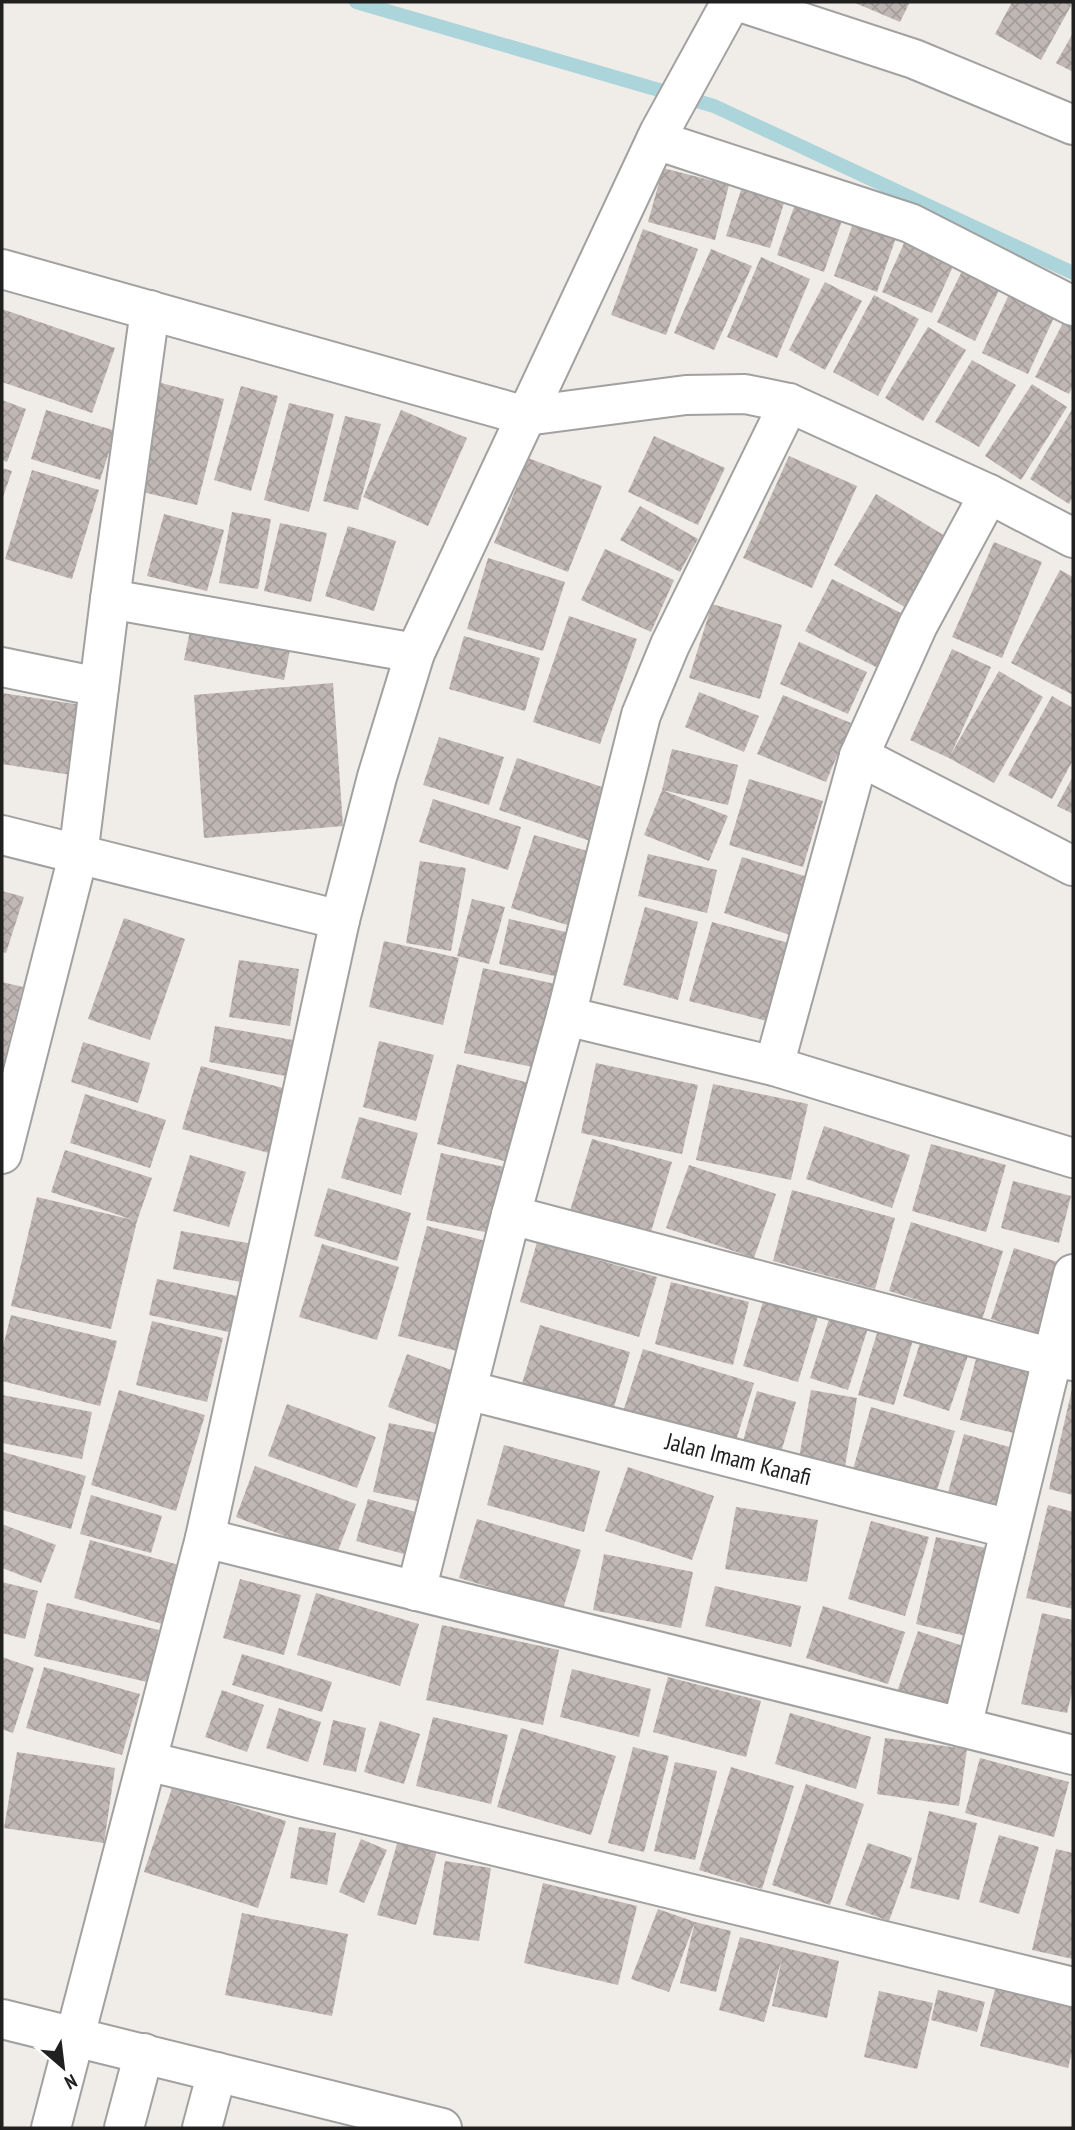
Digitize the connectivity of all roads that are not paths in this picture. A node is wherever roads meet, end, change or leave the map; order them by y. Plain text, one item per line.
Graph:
1 (730, 10) edge
2 (1073, 125) edge
3 (658, 137) junction
4 (2, 269) edge
5 (1073, 306) edge
6 (150, 310) junction
7 (789, 403) junction
8 (526, 416) junction
9 (989, 494) junction
10 (1073, 538) edge
11 (110, 599) junction
12 (415, 653) junction
13 (2, 667) edge
14 (99, 687) junction
15 (859, 756) junction
16 (2, 835) edge
17 (78, 856) junction
18 (1073, 866) edge
19 (340, 920) junction
20 (566, 1016) junction
21 (774, 1066) junction
22 (6, 1116) edge
23 (2, 1154) edge
24 (1073, 1158) edge
25 (511, 1215) junction
26 (1073, 1273) edge
27 (1063, 1359) edge
28 (467, 1390) junction
29 (1010, 1529) junction
30 (205, 1538) junction
31 (416, 1591) junction
32 (962, 1727) junction
33 (1073, 1755) edge
34 (147, 1761) junction
35 (1073, 1987) edge
36 (2, 2019) edge
37 (75, 2037) junction
38 (144, 2053) junction
39 (217, 2071) junction
40 (51, 2128) edge
41 (124, 2128) edge
42 (202, 2128) edge
43 (442, 2128) edge

1 - 2 street
1 - 3 street
3 - 5 street
3 - 8 street
4 - 6 street
6 - 8 street
6 - 11 street
7 - 8 street
7 - 9 street
7 - 20 street
8 - 12 street
9 - 10 street
9 - 15 street
11 - 12 street
11 - 14 street
12 - 19 street
13 - 14 street
14 - 17 street
15 - 18 street
15 - 21 street
16 - 17 street
17 - 19 street
17 - 22 street
19 - 30 street
20 - 21 street
20 - 25 street
21 - 24 street
22 - 23 street
25 - 27 street
25 - 28 street
26 - 27 street
27 - 29 street
28 - 29 street, Jalan Imam Kanafi
28 - 31 street
29 - 32 street
30 - 31 street
30 - 34 street
31 - 32 street
32 - 33 street
34 - 35 street
34 - 37 street
36 - 37 street
37 - 38 street
37 - 40 street
38 - 39 street
38 - 41 street
39 - 42 street
39 - 43 street

